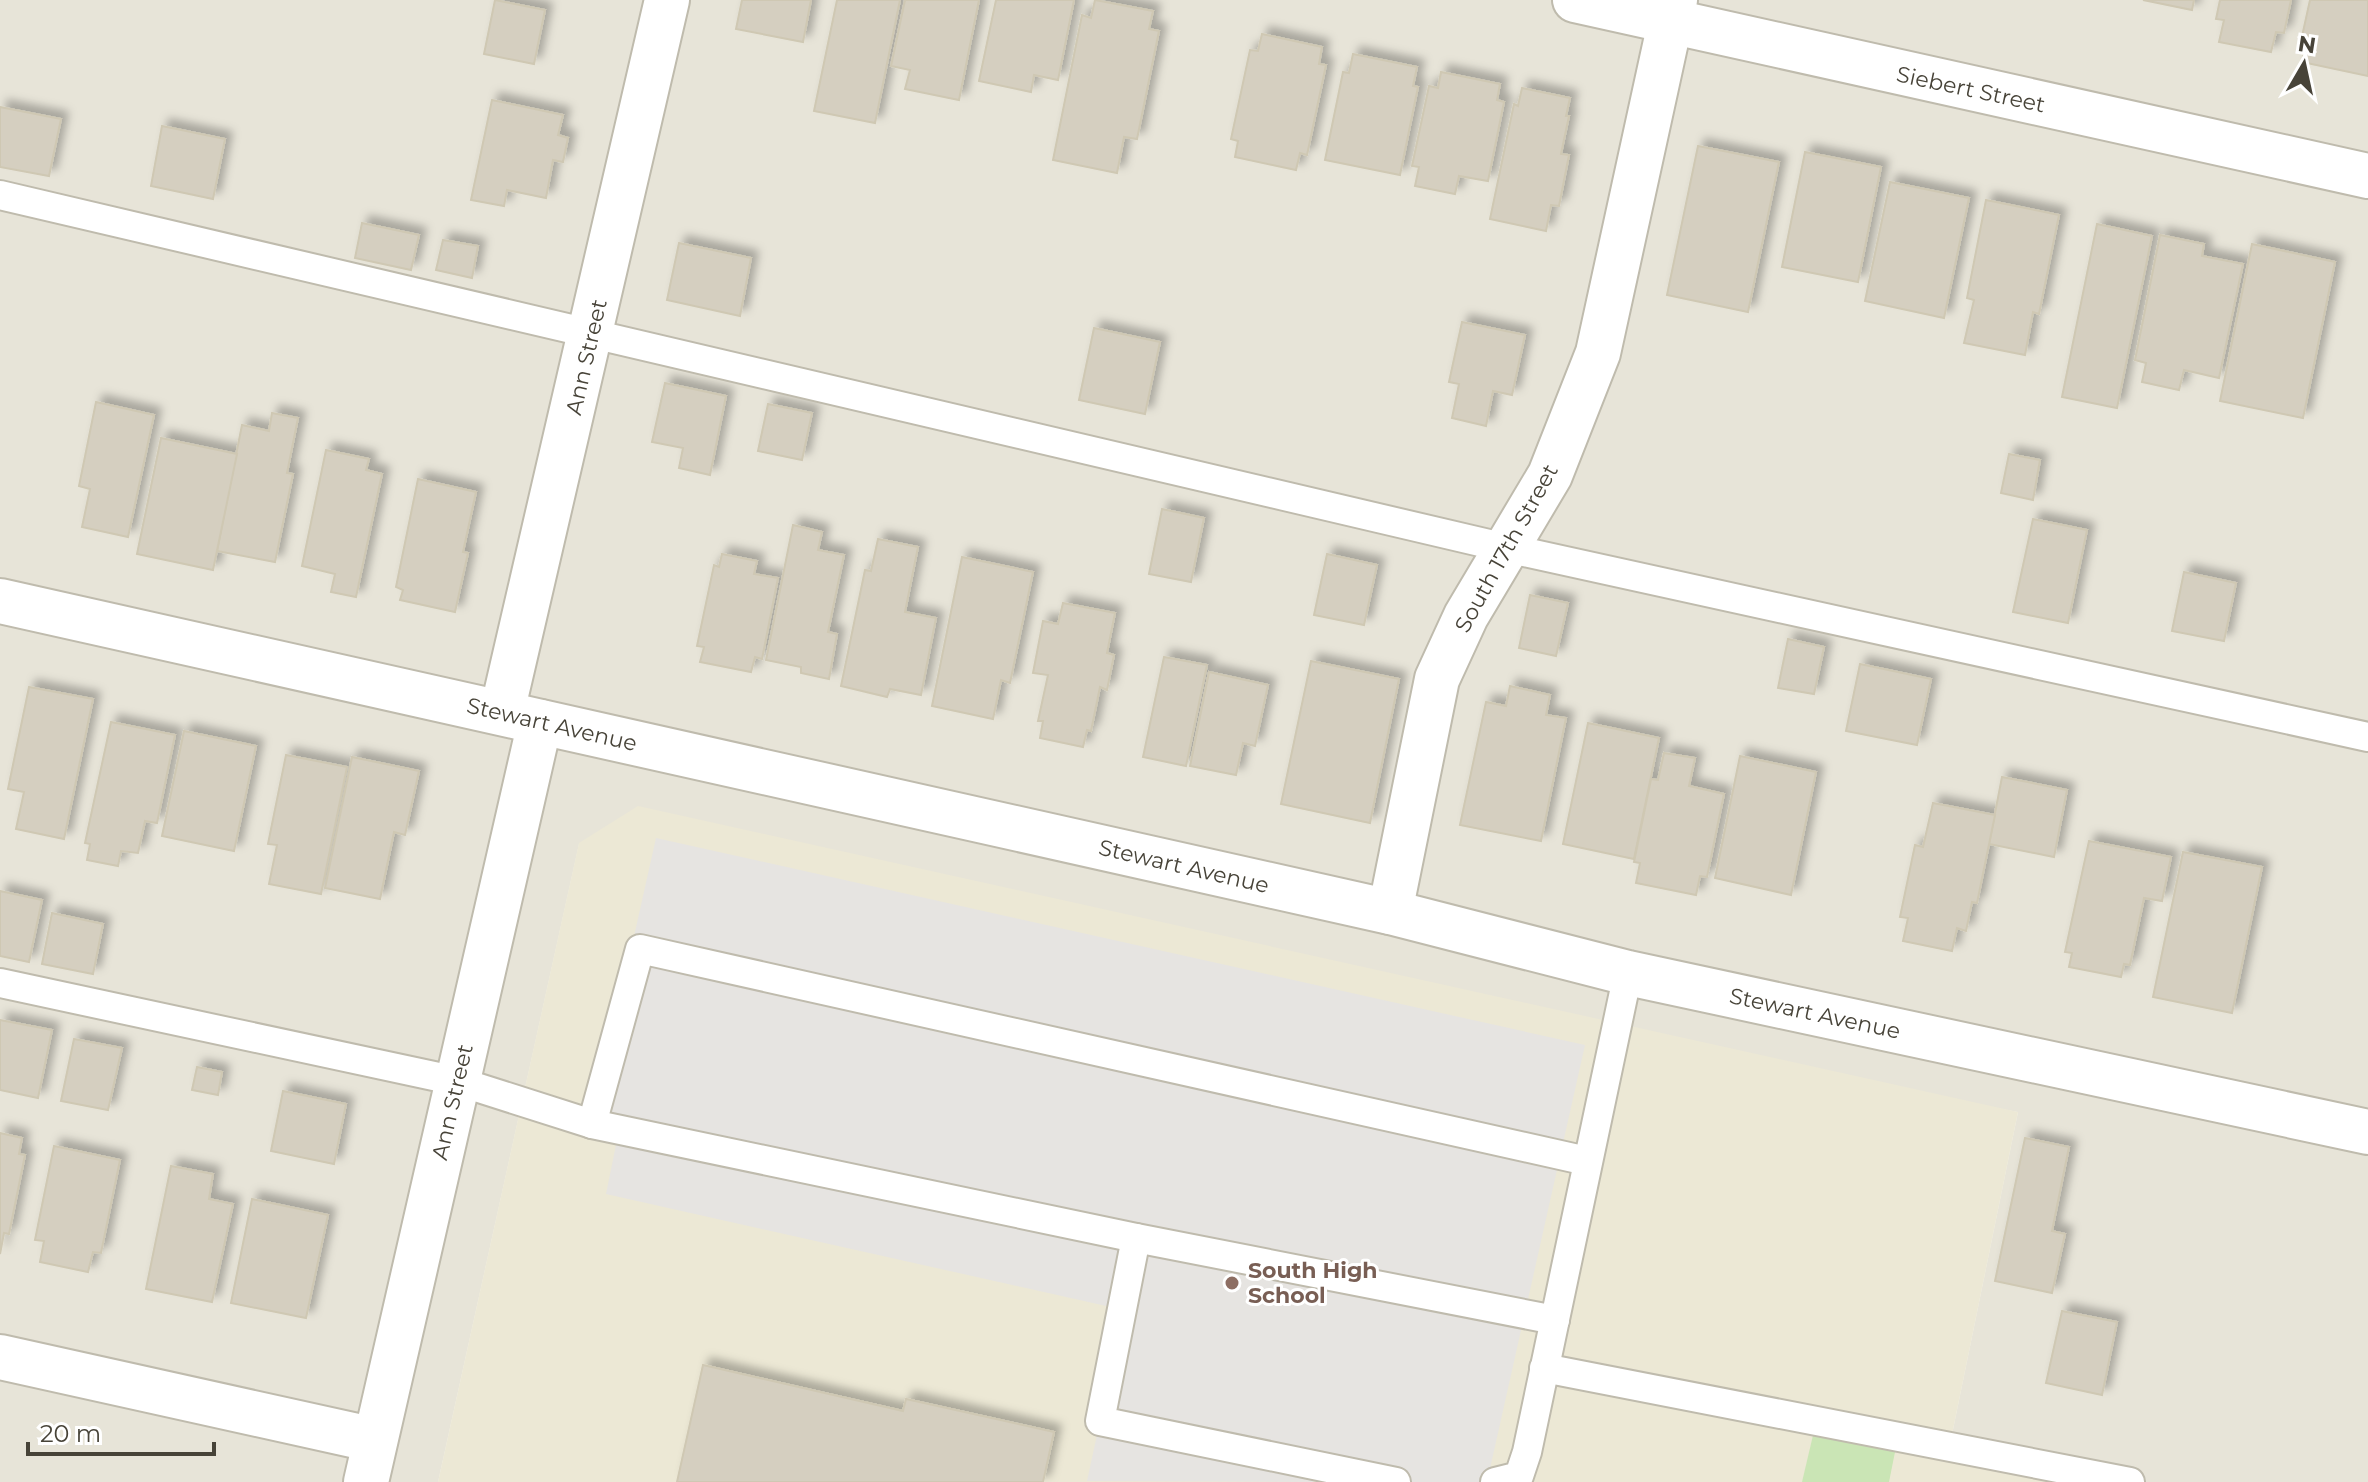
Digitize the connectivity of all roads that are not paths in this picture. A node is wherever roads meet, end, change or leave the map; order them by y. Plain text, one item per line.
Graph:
1 (667, 0) edge
2 (1575, 0) edge
3 (1673, 11) edge
4 (2368, 176) edge
5 (0, 195) edge
6 (591, 335) junction
7 (1506, 548) junction
8 (0, 601) edge
9 (521, 717) junction
10 (2368, 737) edge
11 (1390, 912) junction
12 (1628, 973) junction
13 (0, 983) edge
14 (457, 1081) junction
15 (592, 1124) junction
16 (2368, 1132) edge
17 (1587, 1161) junction
18 (1136, 1238) junction
19 (1555, 1320) junction
20 (0, 1357) edge
21 (1544, 1368) junction
22 (375, 1440) junction
23 (366, 1482) edge
24 (1396, 1482) edge
25 (1495, 1482) edge
26 (2130, 1482) edge

1 - 6 street, Ann Street
2 - 3 street, Siebert Street
3 - 4 street, Siebert Street
3 - 7 street, South 17th Street
5 - 6 lane
6 - 7 lane
6 - 9 street, Ann Street
7 - 10 lane
7 - 11 street, South 17th Street
8 - 9 street, Stewart Avenue
9 - 11 street, Stewart Avenue
9 - 14 street, Ann Street
11 - 12 street, Stewart Avenue
12 - 16 street, Stewart Avenue
12 - 17 lane
13 - 14 lane
14 - 15 lane
14 - 22 street, Ann Street
15 - 17 lane
15 - 18 lane
17 - 19 lane
18 - 19 lane
18 - 24 lane
19 - 21 lane
20 - 22 street
21 - 25 lane
21 - 26 lane
22 - 23 street, Ann Street

